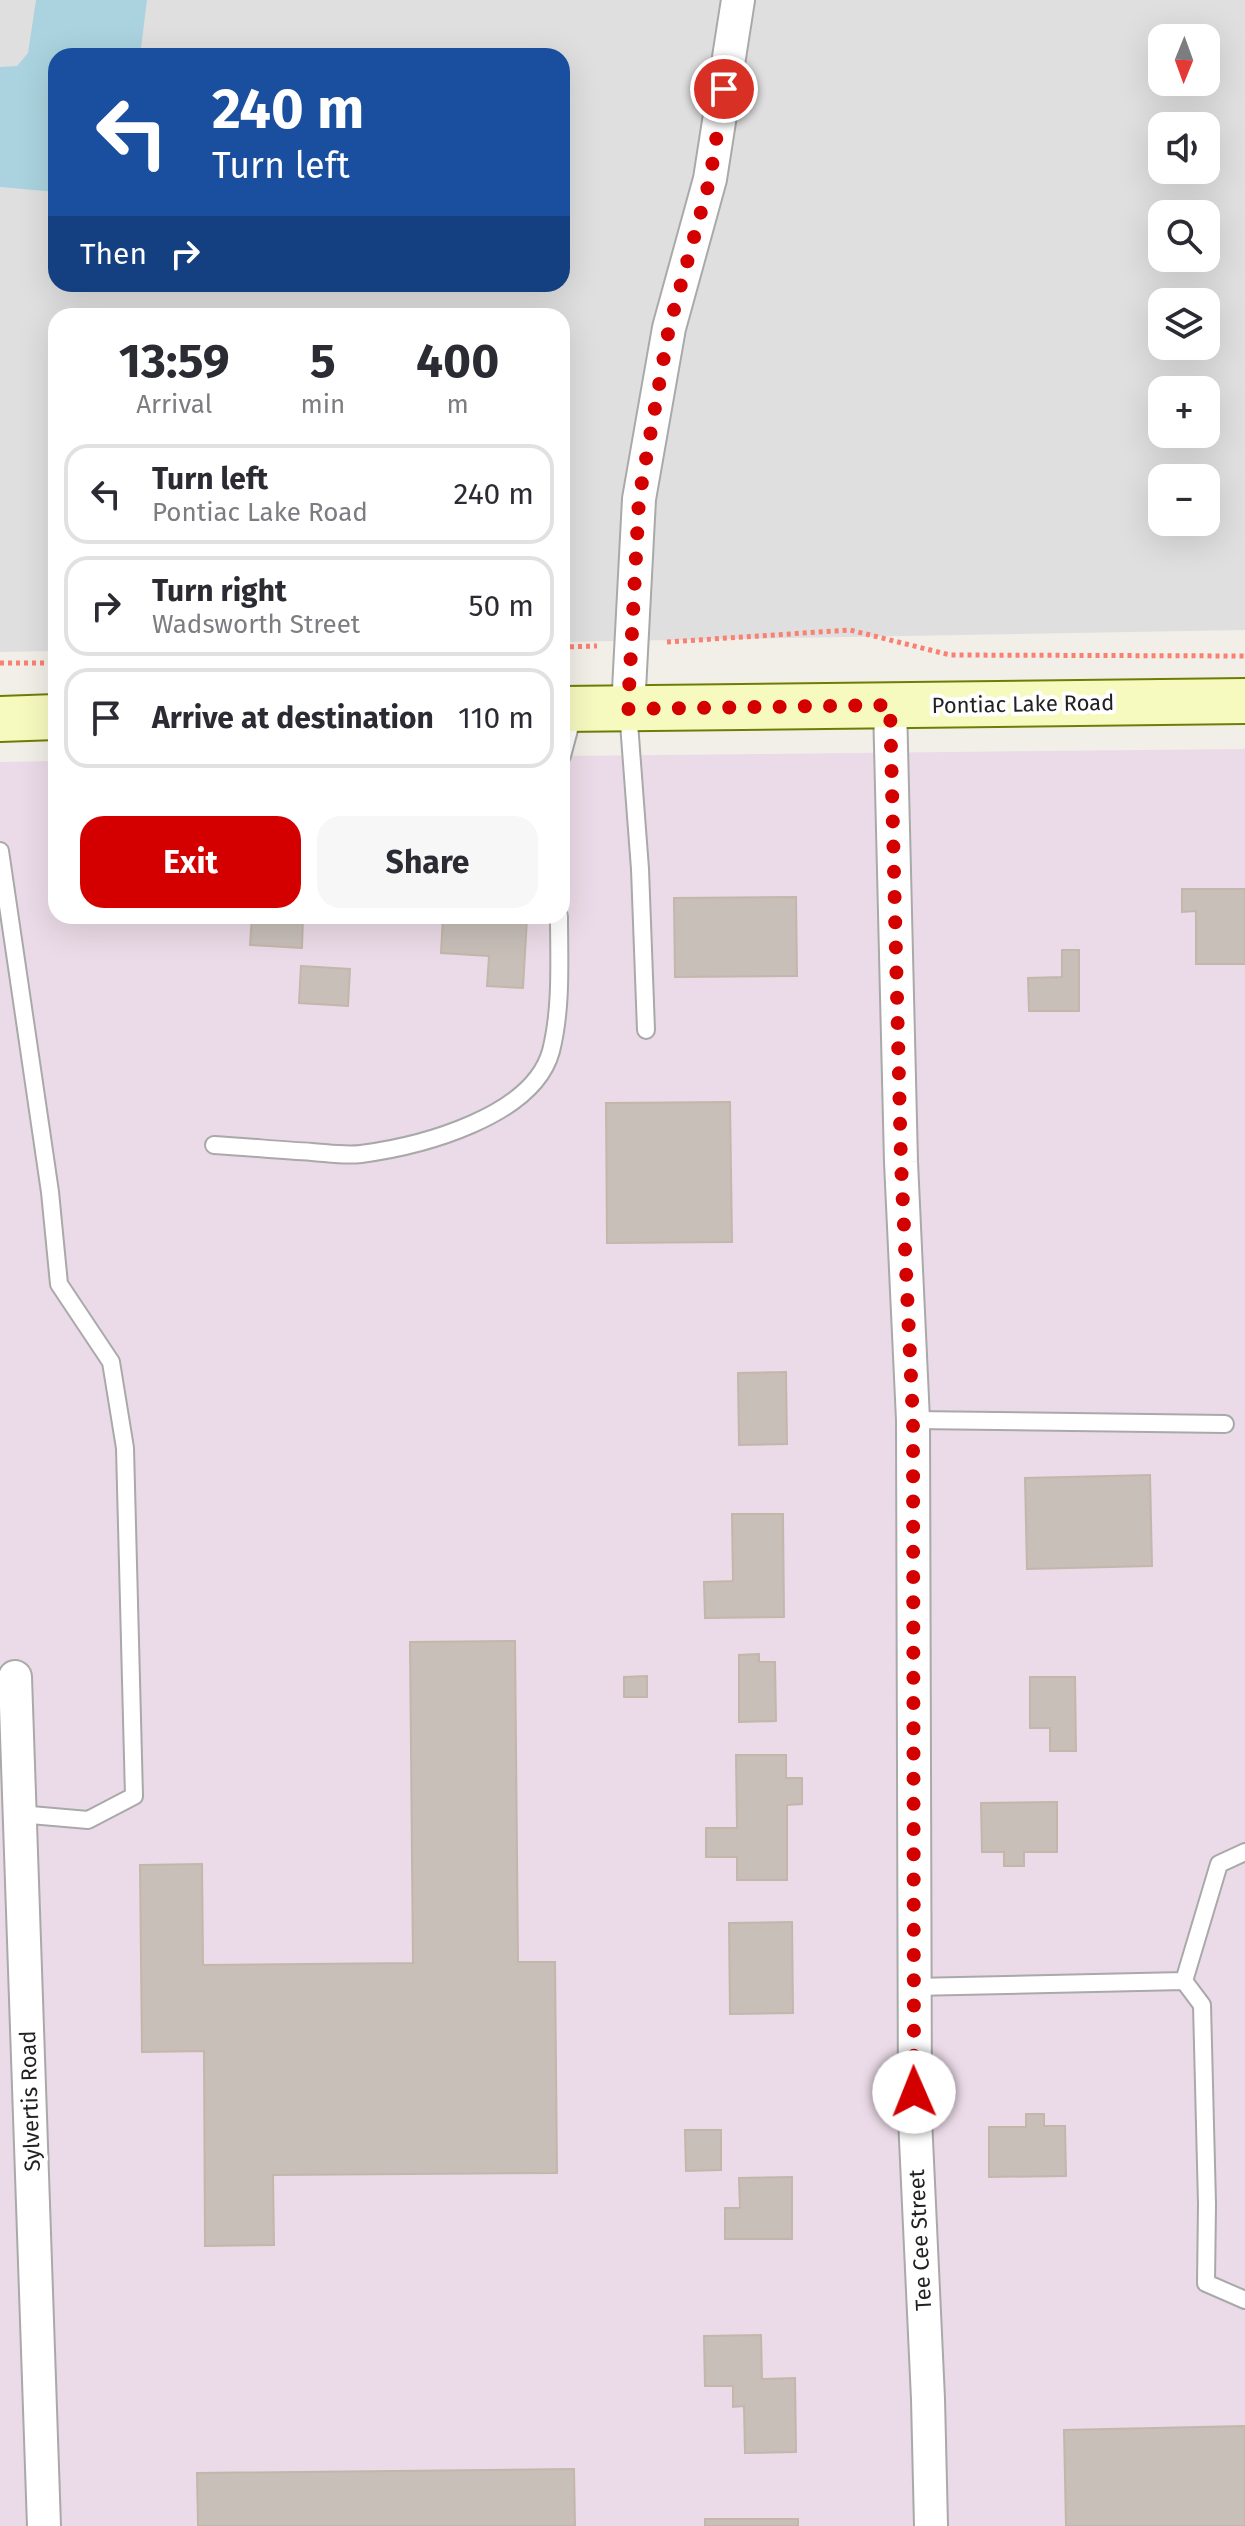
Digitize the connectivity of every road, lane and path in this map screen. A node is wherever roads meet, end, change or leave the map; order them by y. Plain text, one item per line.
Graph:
1 (738, 0) edge
2 (631, 644) junction
3 (570, 647) edge
4 (1245, 656) edge
5 (0, 663) edge
6 (48, 663) edge
7 (1245, 701) edge
8 (890, 705) junction
9 (570, 709) edge
10 (628, 709) junction
11 (48, 717) edge
12 (0, 719) edge
13 (0, 851) edge
14 (559, 924) edge
15 (646, 1030) dead end
16 (214, 1145) dead end
17 (913, 1420) junction
18 (1225, 1424) dead end
19 (15, 1677) dead end
20 (8, 1709) edge
21 (19, 1814) junction
22 (1245, 1852) edge
23 (1184, 1981) junction
24 (913, 1987) junction
25 (1245, 2300) edge
26 (44, 2526) edge
27 (931, 2526) edge

1 - 2 street
2 - 3 path
2 - 4 path
2 - 10 street
5 - 6 path
7 - 8 street, Pontiac Lake Road
8 - 10 street, Pontiac Lake Road
8 - 17 street, Tee Cee Street
9 - 10 street, Pontiac Lake Road
10 - 15 lane
11 - 12 street
13 - 21 lane
14 - 16 lane
17 - 18 lane
17 - 24 street, Tee Cee Street
19 - 20 street, Sylvertis Road
20 - 21 street, Sylvertis Road
21 - 26 street, Sylvertis Road
22 - 23 lane
23 - 24 lane
23 - 25 lane
24 - 27 street, Tee Cee Street

